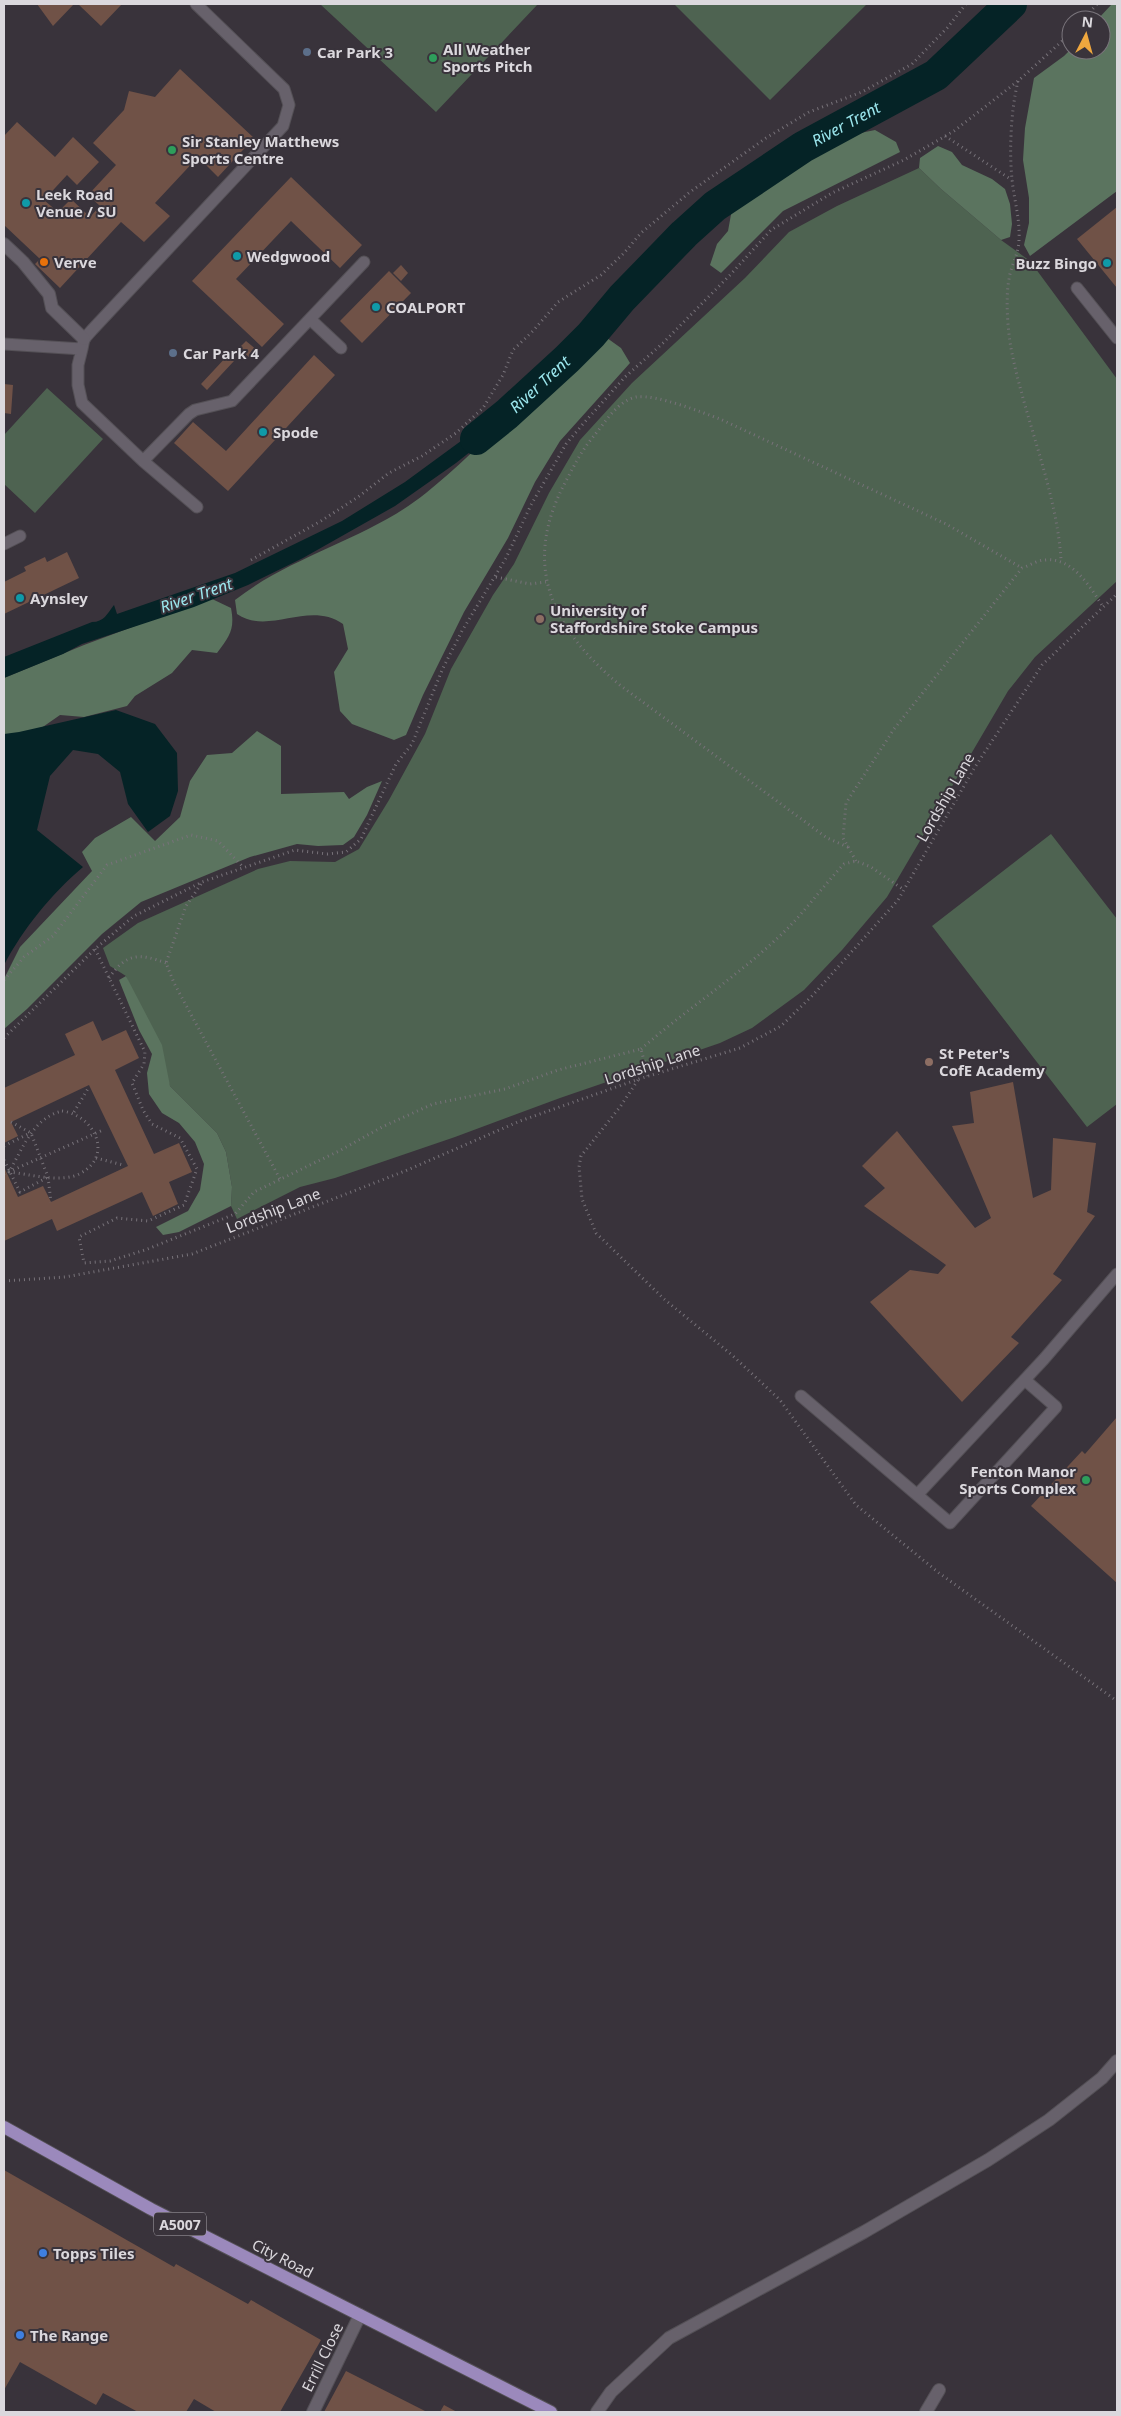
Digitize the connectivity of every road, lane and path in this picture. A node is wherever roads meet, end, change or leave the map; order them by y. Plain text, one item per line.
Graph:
1 (196, 4) edge
2 (966, 4) edge
3 (1061, 42) edge
4 (1018, 81) junction
5 (945, 136) junction
6 (1012, 180) junction
7 (4, 244) edge
8 (364, 262) dead end
9 (1077, 288) dead end
10 (310, 319) junction
11 (1117, 338) edge
12 (4, 344) edge
13 (83, 344) junction
14 (341, 348) dead end
15 (143, 461) junction
16 (197, 507) dead end
17 (20, 536) dead end
18 (4, 544) edge
19 (252, 560) dead end
20 (1061, 560) junction
21 (1022, 568) junction
22 (495, 577) junction
23 (546, 582) junction
24 (1117, 594) edge
25 (1103, 607) junction
26 (848, 847) junction
27 (856, 861) junction
28 (244, 868) junction
29 (202, 882) junction
30 (904, 890) junction
31 (94, 950) junction
32 (166, 963) junction
33 (110, 978) junction
34 (4, 980) edge
35 (4, 1038) edge
36 (641, 1050) junction
37 (648, 1076) junction
38 (89, 1087) dead end
39 (74, 1112) junction
40 (11, 1122) dead end
41 (103, 1130) dead end
42 (31, 1133) junction
43 (95, 1133) junction
44 (4, 1146) edge
45 (42, 1157) junction
46 (96, 1158) junction
47 (4, 1160) edge
48 (123, 1165) dead end
49 (9, 1172) junction
50 (4, 1174) edge
51 (48, 1177) junction
52 (280, 1179) junction
53 (52, 1202) dead end
54 (1117, 1274) edge
55 (4, 1281) edge
56 (1025, 1380) junction
57 (801, 1396) dead end
58 (917, 1495) junction
59 (1117, 2060) edge
60 (4, 2127) edge
61 (360, 2315) junction
62 (939, 2390) dead end
63 (930, 2411) edge
64 (313, 2412) edge
65 (551, 2412) edge
66 (597, 2412) edge

1 - 13 lane
2 - 19 path
3 - 4 path
4 - 5 path
4 - 6 path
5 - 6 path
5 - 22 path
6 - 20 path
7 - 13 street
8 - 10 lane
9 - 11 lane
10 - 14 lane
10 - 15 lane
12 - 13 lane
13 - 15 lane
15 - 16 lane
17 - 18 lane
20 - 21 path
20 - 25 path
21 - 23 path
21 - 26 path
22 - 23 path
22 - 28 path
23 - 26 path
24 - 25 path, Lordship Lane
25 - 30 path, Lordship Lane
26 - 27 path
27 - 30 path
27 - 36 path
28 - 29 path
28 - 34 path
29 - 31 path
29 - 32 path
30 - 37 path, Lordship Lane
31 - 33 path
31 - 35 path
32 - 33 path
32 - 52 path
33 - 52 path
36 - 37 path
36 - 52 path
37 - 55 path, Lordship Lane
38 - 39 path
39 - 42 path
39 - 43 path
40 - 42 path
41 - 43 path
42 - 44 path
42 - 45 path
42 - 49 path
43 - 45 path
43 - 46 path
45 - 49 path
45 - 51 path
46 - 48 path
46 - 51 path
47 - 49 path
49 - 50 path
49 - 51 path
49 - 51 path
51 - 53 path
54 - 56 lane
56 - 58 lane
56 - 58 lane
57 - 58 lane
59 - 66 street
60 - 61 main road, City Road / A5007
61 - 64 street, Errill Close
61 - 65 main road, City Road / A5007
62 - 63 street

